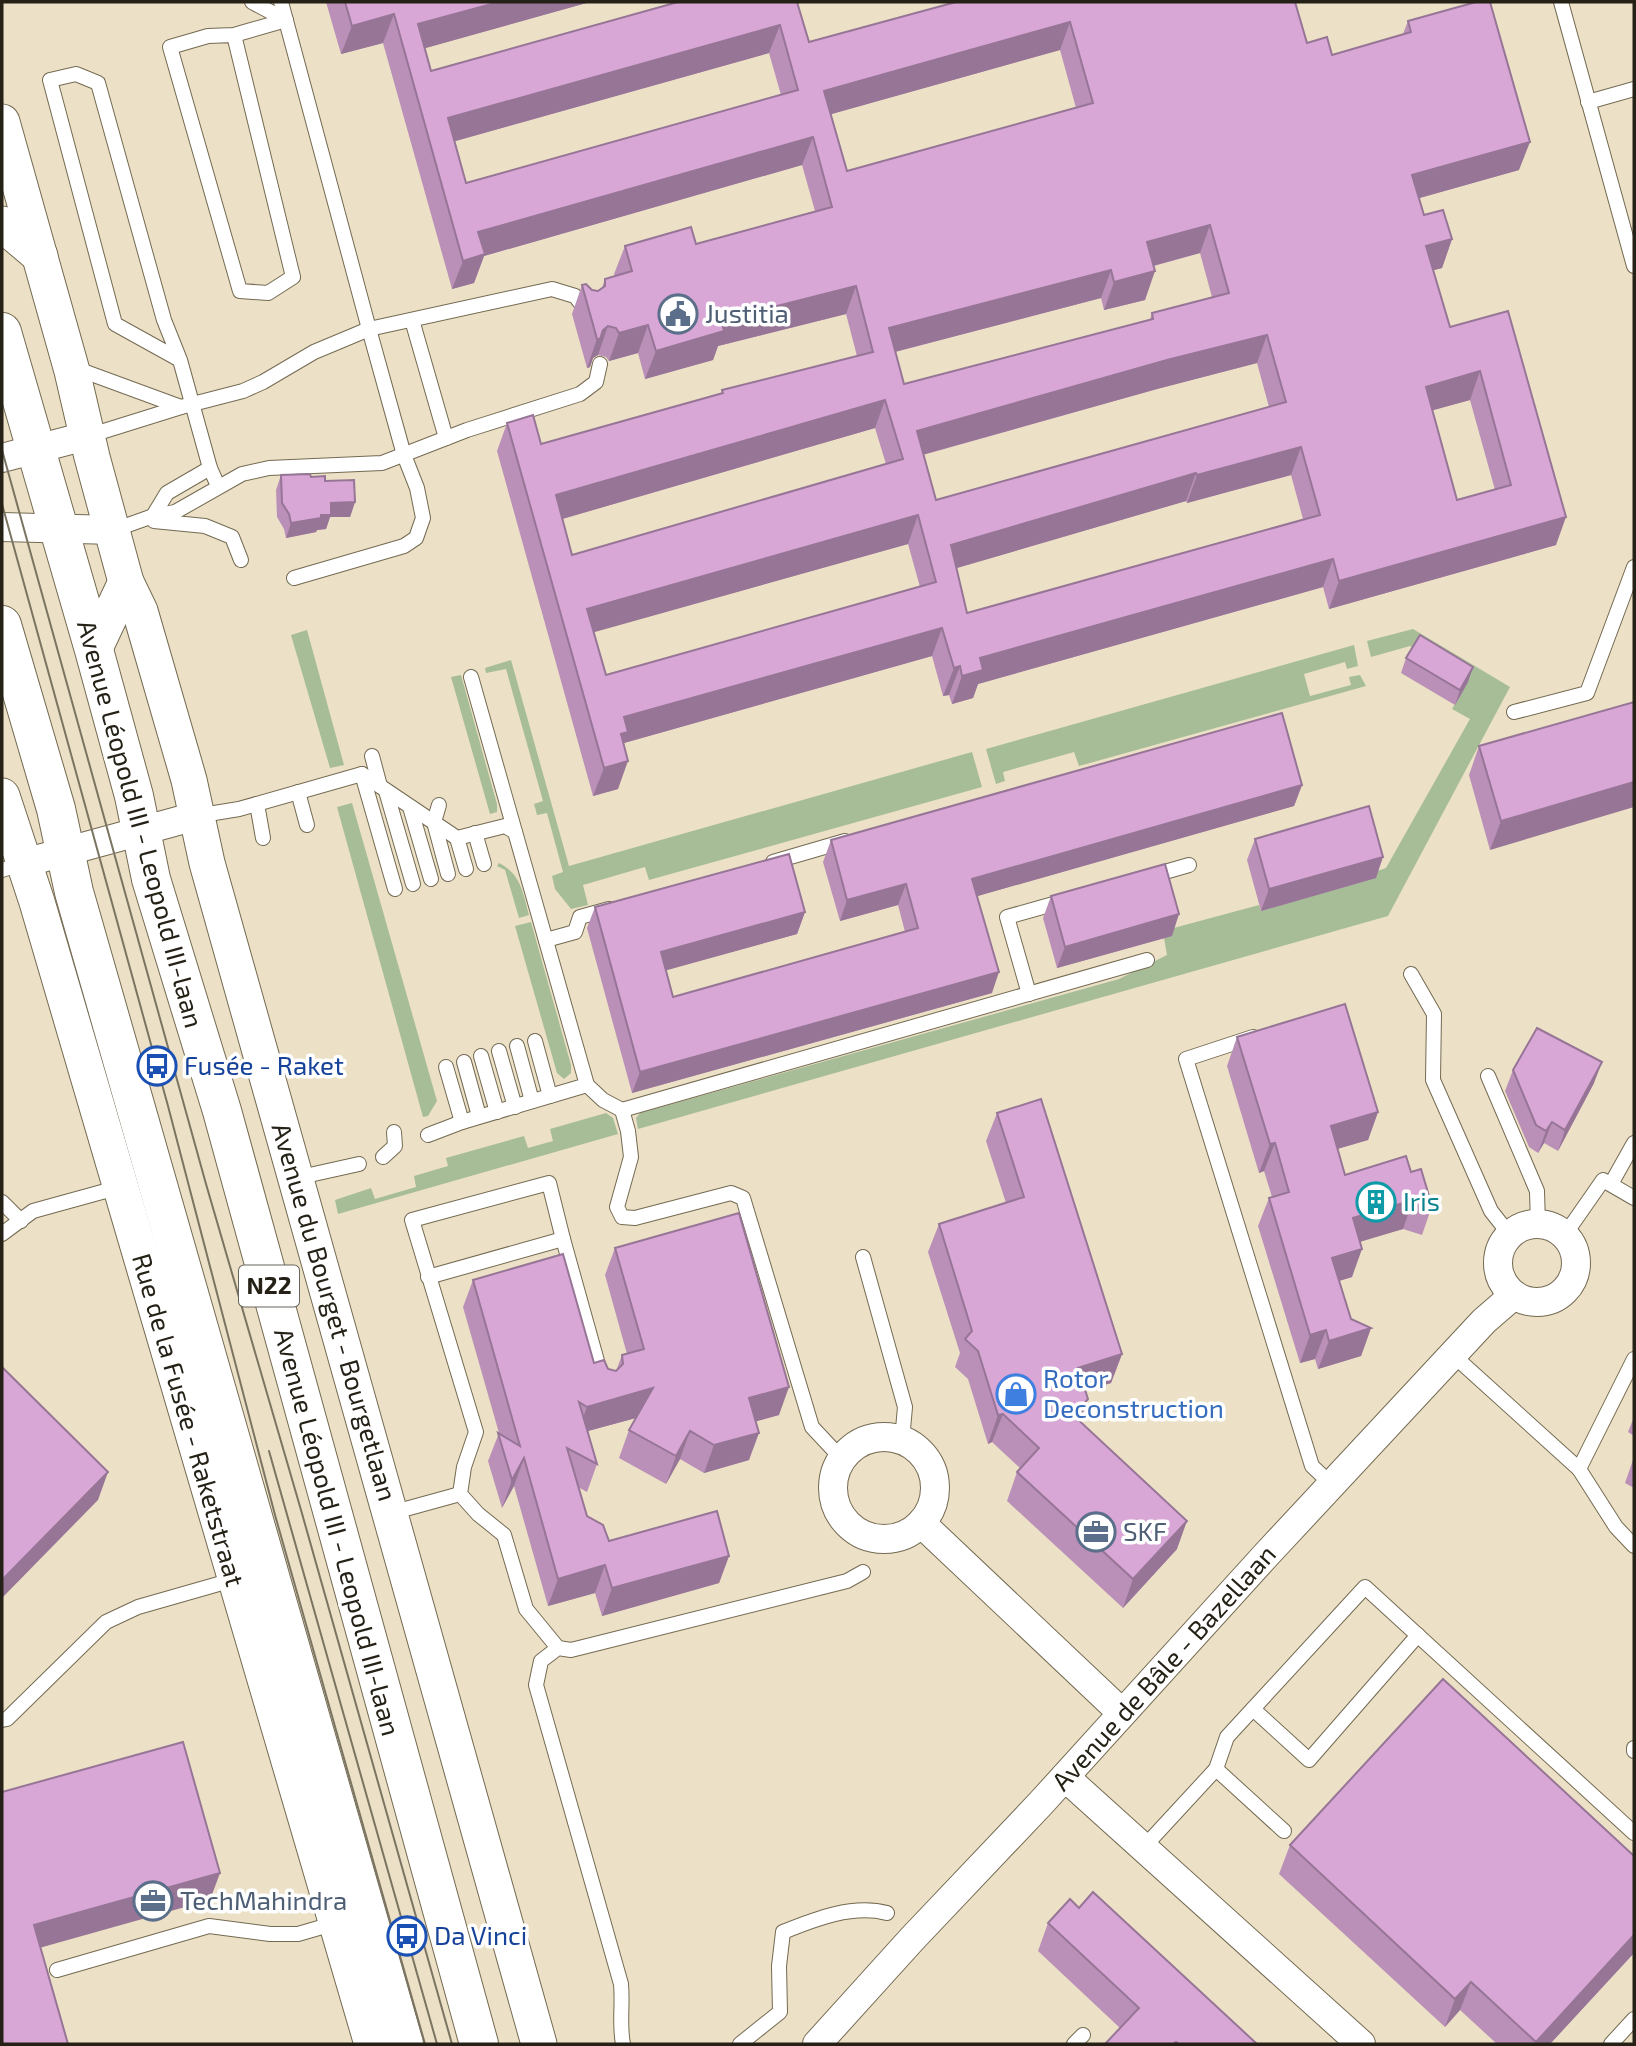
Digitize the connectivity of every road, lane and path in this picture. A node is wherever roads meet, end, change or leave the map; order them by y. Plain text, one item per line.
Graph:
1 (252, 2) edge
2 (281, 2) edge
3 (1560, 2) edge
4 (285, 20) junction
5 (234, 35) junction
6 (1634, 89) edge
7 (1588, 102) junction
8 (2, 122) edge
9 (2, 223) edge
10 (40, 256) junction
11 (1634, 267) edge
12 (586, 310) edge
13 (412, 320) junction
14 (369, 329) junction
15 (2, 332) edge
16 (180, 360) junction
17 (600, 364) edge
18 (72, 371) junction
19 (187, 405) junction
20 (86, 436) junction
21 (446, 438) junction
22 (18, 454) edge
23 (404, 454) junction
24 (210, 468) junction
25 (218, 486) junction
26 (137, 522) junction
27 (2, 527) edge
28 (58, 528) junction
29 (242, 560) dead end
30 (1634, 567) edge
31 (294, 578) dead end
32 (127, 582) junction
33 (2, 625) edge
34 (94, 650) junction
35 (471, 677) dead end
36 (1514, 712) dead end
37 (372, 757) dead end
38 (362, 774) junction
39 (383, 789) junction
40 (298, 792) junction
41 (2, 796) edge
42 (257, 804) junction
43 (439, 805) dead end
44 (410, 807) junction
45 (196, 816) junction
46 (434, 822) junction
47 (307, 825) dead end
48 (141, 831) junction
49 (515, 832) junction
50 (475, 833) junction
51 (859, 837) edge
52 (263, 838) dead end
53 (457, 838) junction
54 (65, 852) junction
55 (484, 864) dead end
56 (1189, 866) dead end
57 (13, 867) edge
58 (752, 868) edge
59 (466, 869) dead end
60 (448, 874) dead end
61 (431, 879) dead end
62 (1137, 880) edge
63 (413, 884) dead end
64 (395, 889) dead end
65 (1072, 899) edge
66 (620, 906) edge
67 (546, 940) junction
68 (1147, 960) dead end
69 (1411, 974) dead end
70 (1029, 994) junction
71 (1263, 1034) edge
72 (535, 1041) dead end
73 (517, 1046) dead end
74 (499, 1051) dead end
75 (481, 1056) dead end
76 (464, 1062) dead end
77 (446, 1067) dead end
78 (1488, 1076) dead end
79 (587, 1085) junction
80 (550, 1096) junction
81 (532, 1101) junction
82 (515, 1107) junction
83 (622, 1110) junction
84 (497, 1112) junction
85 (479, 1116) junction
86 (462, 1122) junction
87 (394, 1132) dead end
88 (428, 1135) dead end
89 (1634, 1143) edge
90 (383, 1157) dead end
91 (359, 1164) dead end
92 (296, 1178) junction
93 (1611, 1184) junction
94 (120, 1187) junction
95 (1634, 1198) edge
96 (2, 1202) edge
97 (21, 1221) junction
98 (1551, 1230) junction
99 (2, 1234) edge
100 (1510, 1235) junction
101 (563, 1239) junction
102 (863, 1257) dead end
103 (428, 1277) junction
104 (1514, 1295) junction
105 (1453, 1354) junction
106 (1634, 1359) edge
107 (604, 1389) edge
108 (902, 1440) junction
109 (842, 1459) junction
110 (1579, 1469) junction
111 (1332, 1485) junction
112 (460, 1494) junction
113 (391, 1513) junction
114 (922, 1523) junction
115 (1634, 1546) edge
116 (863, 1572) dead end
117 (236, 1579) junction
118 (1418, 1635) junction
119 (558, 1648) junction
120 (1253, 1709) junction
121 (1122, 1713) junction
122 (2, 1720) edge
123 (1216, 1769) junction
124 (1065, 1777) junction
125 (1284, 1831) dead end
126 (1634, 1833) edge
127 (1144, 1847) junction
128 (887, 1913) dead end
129 (337, 1923) junction
130 (57, 1970) dead end
131 (1634, 2019) edge
132 (372, 2044) edge
133 (404, 2044) edge
134 (479, 2044) edge
135 (539, 2044) edge
136 (622, 2044) edge
137 (740, 2044) edge
138 (817, 2044) edge
139 (1361, 2044) edge
140 (1611, 2044) edge

1 - 4 lane
2 - 4 lane
3 - 7 lane
4 - 5 lane
4 - 14 lane
5 - 5 lane
6 - 7 lane
7 - 11 lane
8 - 10 street, Avenue du Bourget - Bourgetlaan
9 - 10 street
10 - 18 street, Avenue du Bourget - Bourgetlaan
12 - 13 lane
13 - 14 lane
13 - 21 lane
14 - 19 lane
14 - 23 lane
15 - 22 main road, Avenue Léopold III - Leopold III-laan
16 - 16 lane
16 - 19 lane
17 - 21 lane
18 - 19 lane
18 - 20 street, Avenue du Bourget - Bourgetlaan
19 - 20 lane
19 - 24 lane
20 - 22 street
20 - 26 street, Avenue du Bourget - Bourgetlaan
21 - 23 lane
22 - 28 main road, Avenue Léopold III - Leopold III-laan / N22
23 - 25 lane
23 - 31 lane
24 - 25 lane
24 - 26 lane
25 - 26 lane
26 - 28 street
26 - 29 lane
26 - 32 street, Avenue du Bourget - Bourgetlaan
27 - 28 street
28 - 34 main road, Avenue Léopold III - Leopold III-laan / N22
30 - 36 lane
32 - 34 street
32 - 45 street, Avenue du Bourget - Bourgetlaan
33 - 54 main road
34 - 48 main road, Avenue Léopold III - Leopold III-laan / N22
35 - 49 lane
37 - 39 lane
38 - 39 lane
38 - 40 lane
38 - 64 lane
39 - 44 lane
39 - 63 lane
40 - 42 lane
40 - 47 lane
41 - 57 street, Rue de la Fusée - Raketstraat
42 - 45 lane
42 - 52 lane
43 - 46 lane
44 - 46 lane
44 - 61 lane
45 - 48 street
45 - 92 street, Avenue du Bourget - Bourgetlaan
46 - 53 lane
46 - 60 lane
48 - 54 street
48 - 134 main road, Avenue Léopold III - Leopold III-laan / N22
49 - 50 lane
49 - 67 lane
50 - 53 lane
50 - 55 lane
51 - 58 lane
53 - 59 lane
54 - 57 street
54 - 133 main road
56 - 62 lane
57 - 94 street, Rue de la Fusée - Raketstraat
65 - 70 lane
66 - 67 lane
67 - 79 lane
68 - 70 lane
69 - 100 lane
70 - 83 lane
71 - 111 lane
72 - 80 lane
73 - 81 lane
74 - 82 lane
75 - 84 lane
76 - 85 lane
77 - 86 lane
78 - 98 lane
79 - 80 lane
79 - 83 lane
80 - 81 lane
81 - 82 lane
82 - 84 lane
83 - 109 lane
84 - 85 lane
85 - 86 lane
86 - 88 lane
87 - 90 lane
89 - 93 lane
91 - 92 lane
92 - 113 street, Avenue du Bourget - Bourgetlaan
93 - 95 lane
93 - 98 lane
94 - 97 lane
94 - 117 street, Rue de la Fusée - Raketstraat
96 - 97 lane
97 - 99 lane
98 - 100 street
98 - 104 street
100 - 104 street
101 - 103 lane
101 - 103 lane
101 - 107 lane
102 - 108 lane
103 - 112 lane
104 - 105 street, Avenue de Bâle - Bazellaan
105 - 110 lane
105 - 111 street, Avenue de Bâle - Bazellaan
106 - 110 lane
108 - 109 street
108 - 114 street
109 - 114 street
110 - 115 lane
111 - 121 street, Avenue de Bâle - Bazellaan
112 - 113 lane
112 - 119 lane
113 - 135 street, Avenue du Bourget - Bourgetlaan
114 - 121 street
116 - 119 lane
117 - 122 lane
117 - 129 street, Rue de la Fusée - Raketstraat
118 - 120 lane
118 - 120 lane
118 - 126 lane
119 - 136 lane
120 - 123 lane
121 - 124 street, Avenue de Bâle - Bazellaan
123 - 125 lane
123 - 127 lane
124 - 127 street
124 - 138 street, Avenue de Bâle - Bazellaan
127 - 139 street
128 - 137 lane
129 - 130 lane
129 - 132 street, Rue de la Fusée - Raketstraat
131 - 140 lane

